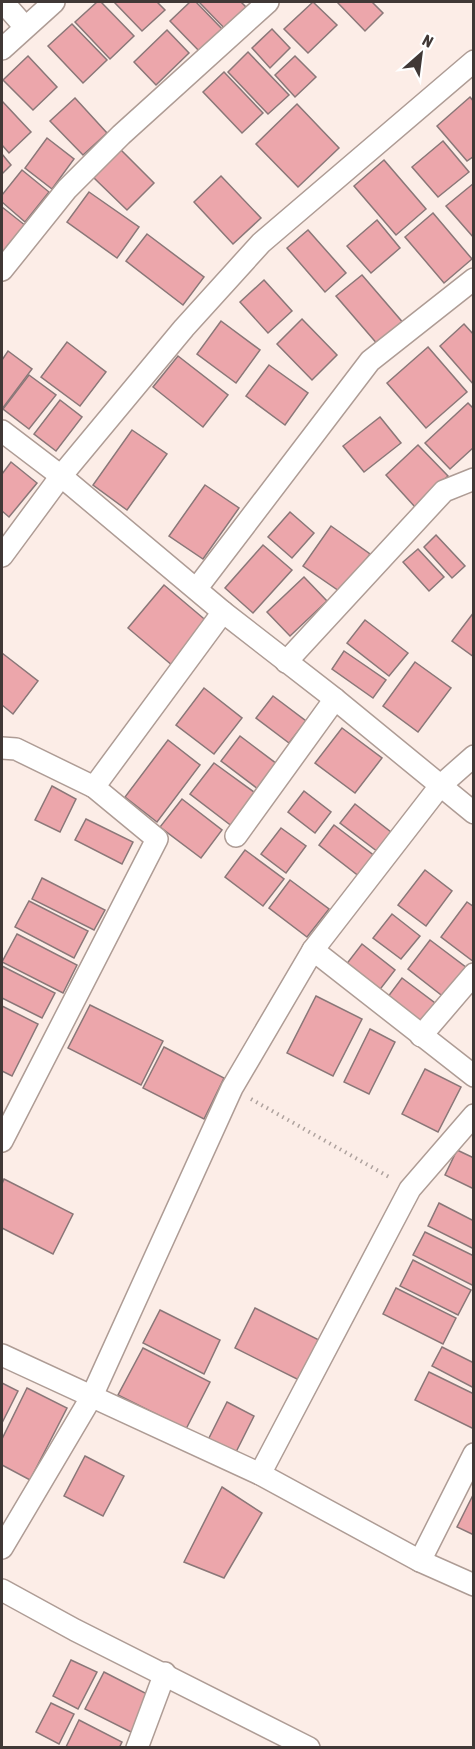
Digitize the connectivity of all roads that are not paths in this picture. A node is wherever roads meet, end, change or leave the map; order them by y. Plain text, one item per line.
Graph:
1 (3, 2) edge
2 (54, 2) edge
3 (268, 2) edge
4 (25, 27) junction
5 (2, 49) edge
6 (474, 61) edge
7 (2, 270) edge
8 (474, 279) edge
9 (2, 431) edge
10 (61, 476) junction
11 (474, 479) edge
12 (2, 556) edge
13 (197, 588) junction
14 (223, 612) junction
15 (286, 662) junction
16 (335, 699) junction
17 (2, 748) edge
18 (474, 756) edge
19 (440, 786) junction
20 (94, 787) junction
21 (474, 813) edge
22 (236, 836) dead end
23 (313, 950) junction
24 (474, 974) edge
25 (421, 1036) junction
26 (474, 1076) edge
27 (474, 1115) edge
28 (2, 1140) edge
29 (2, 1355) edge
30 (92, 1396) junction
31 (474, 1454) edge
32 (260, 1474) junction
33 (2, 1548) edge
34 (420, 1560) junction
35 (474, 1586) edge
36 (2, 1590) edge
37 (165, 1673) junction
38 (136, 1748) edge
39 (309, 1748) edge

1 - 4 street
2 - 4 street
3 - 7 street
4 - 5 street
6 - 10 street
8 - 13 street
9 - 10 street
10 - 12 street
10 - 13 street
11 - 15 street
13 - 14 street
14 - 15 street
14 - 20 street
15 - 16 street
16 - 19 street
16 - 22 street
17 - 20 street
18 - 19 street
19 - 21 street
19 - 23 street
20 - 28 street
23 - 25 street
23 - 30 street
24 - 25 street
25 - 26 street
27 - 32 street
29 - 30 street
30 - 32 street
30 - 33 street
31 - 34 street
32 - 34 street
34 - 35 street
36 - 37 street
37 - 38 street
37 - 39 street

